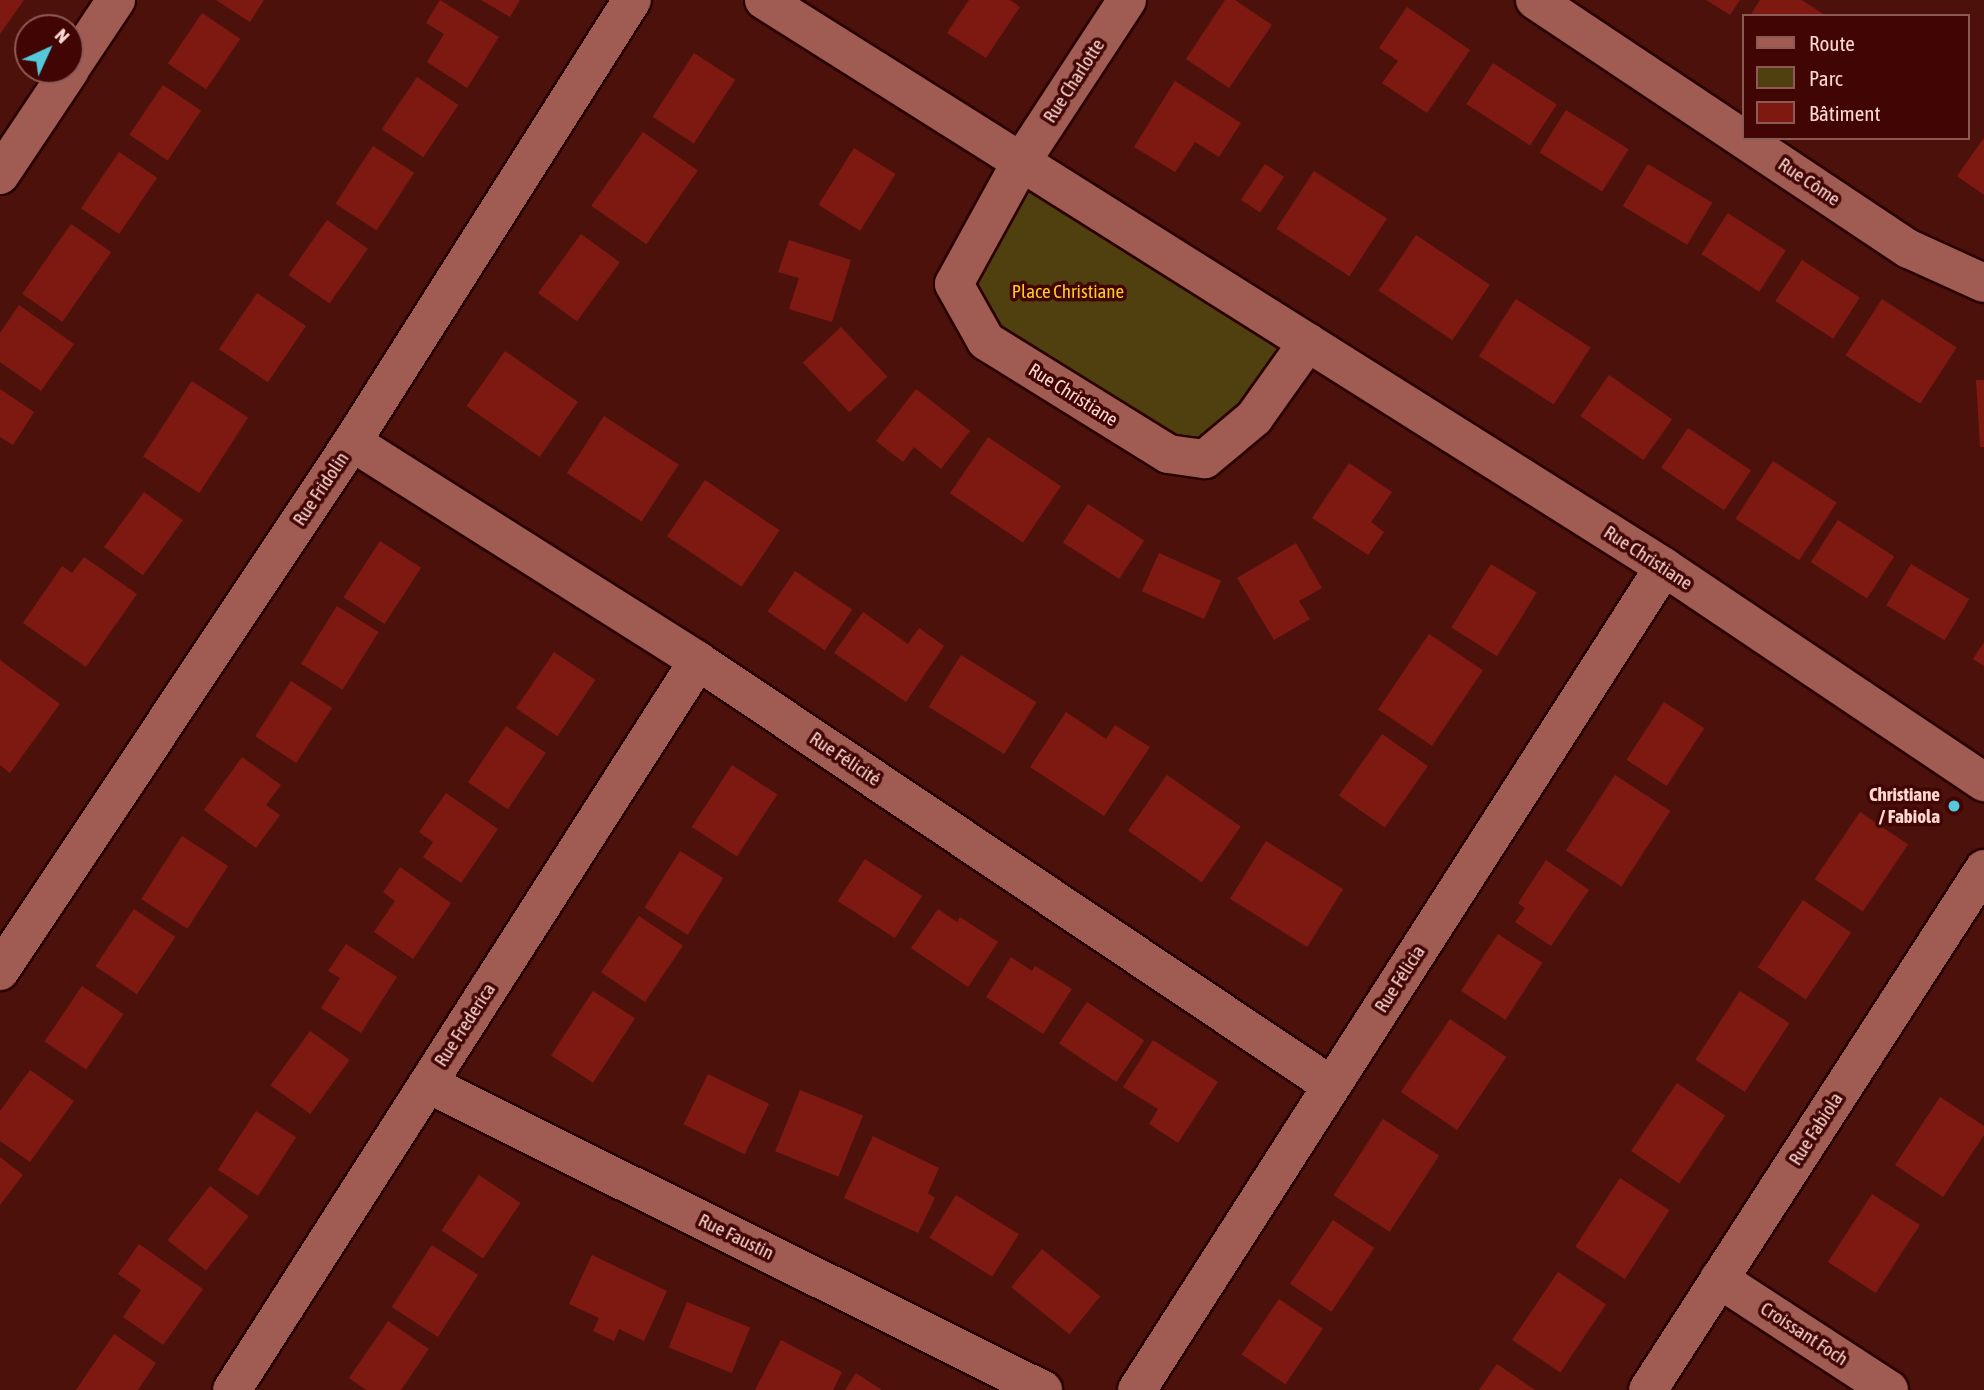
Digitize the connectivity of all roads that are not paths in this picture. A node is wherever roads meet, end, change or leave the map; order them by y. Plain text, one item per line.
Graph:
1 (116, 0) edge
2 (632, 0) edge
3 (764, 0) edge
4 (1127, 0) edge
5 (1535, 0) edge
6 (84, 49) edge
7 (61, 84) edge
8 (1742, 138) edge
9 (1745, 140) edge
10 (1021, 162) junction
11 (0, 175) edge
12 (1984, 283) edge
13 (1308, 342) junction
14 (352, 442) junction
15 (1664, 567) junction
16 (698, 661) junction
17 (1984, 782) edge
18 (1984, 869) edge
19 (0, 971) edge
20 (428, 1084) junction
21 (1332, 1086) junction
22 (1719, 1279) junction
23 (232, 1390) edge
24 (1043, 1390) edge
25 (1137, 1390) edge
26 (1648, 1390) edge
27 (1889, 1390) edge

1 - 6 street
2 - 14 street, Rue Fridolin
3 - 10 street, Rue Christiane
4 - 10 street, Rue Charlotte
5 - 8 street, Rue Côme
7 - 11 street
9 - 12 street, Rue Côme
10 - 13 street, Rue Christiane
10 - 13 street, Rue Christiane
13 - 15 street, Rue Christiane
14 - 16 street, Rue Félicité
14 - 19 street, Rue Fridolin
15 - 17 street, Rue Christiane
15 - 21 street, Rue Félicia
16 - 20 street, Rue Frederica
16 - 21 street, Rue Félicité
18 - 22 street, Rue Fabiola
20 - 23 street, Rue Frederica
20 - 24 street, Rue Faustin
21 - 25 street, Rue Félicia
22 - 26 street, Rue Fabiola
22 - 27 street, Croissant Foch

